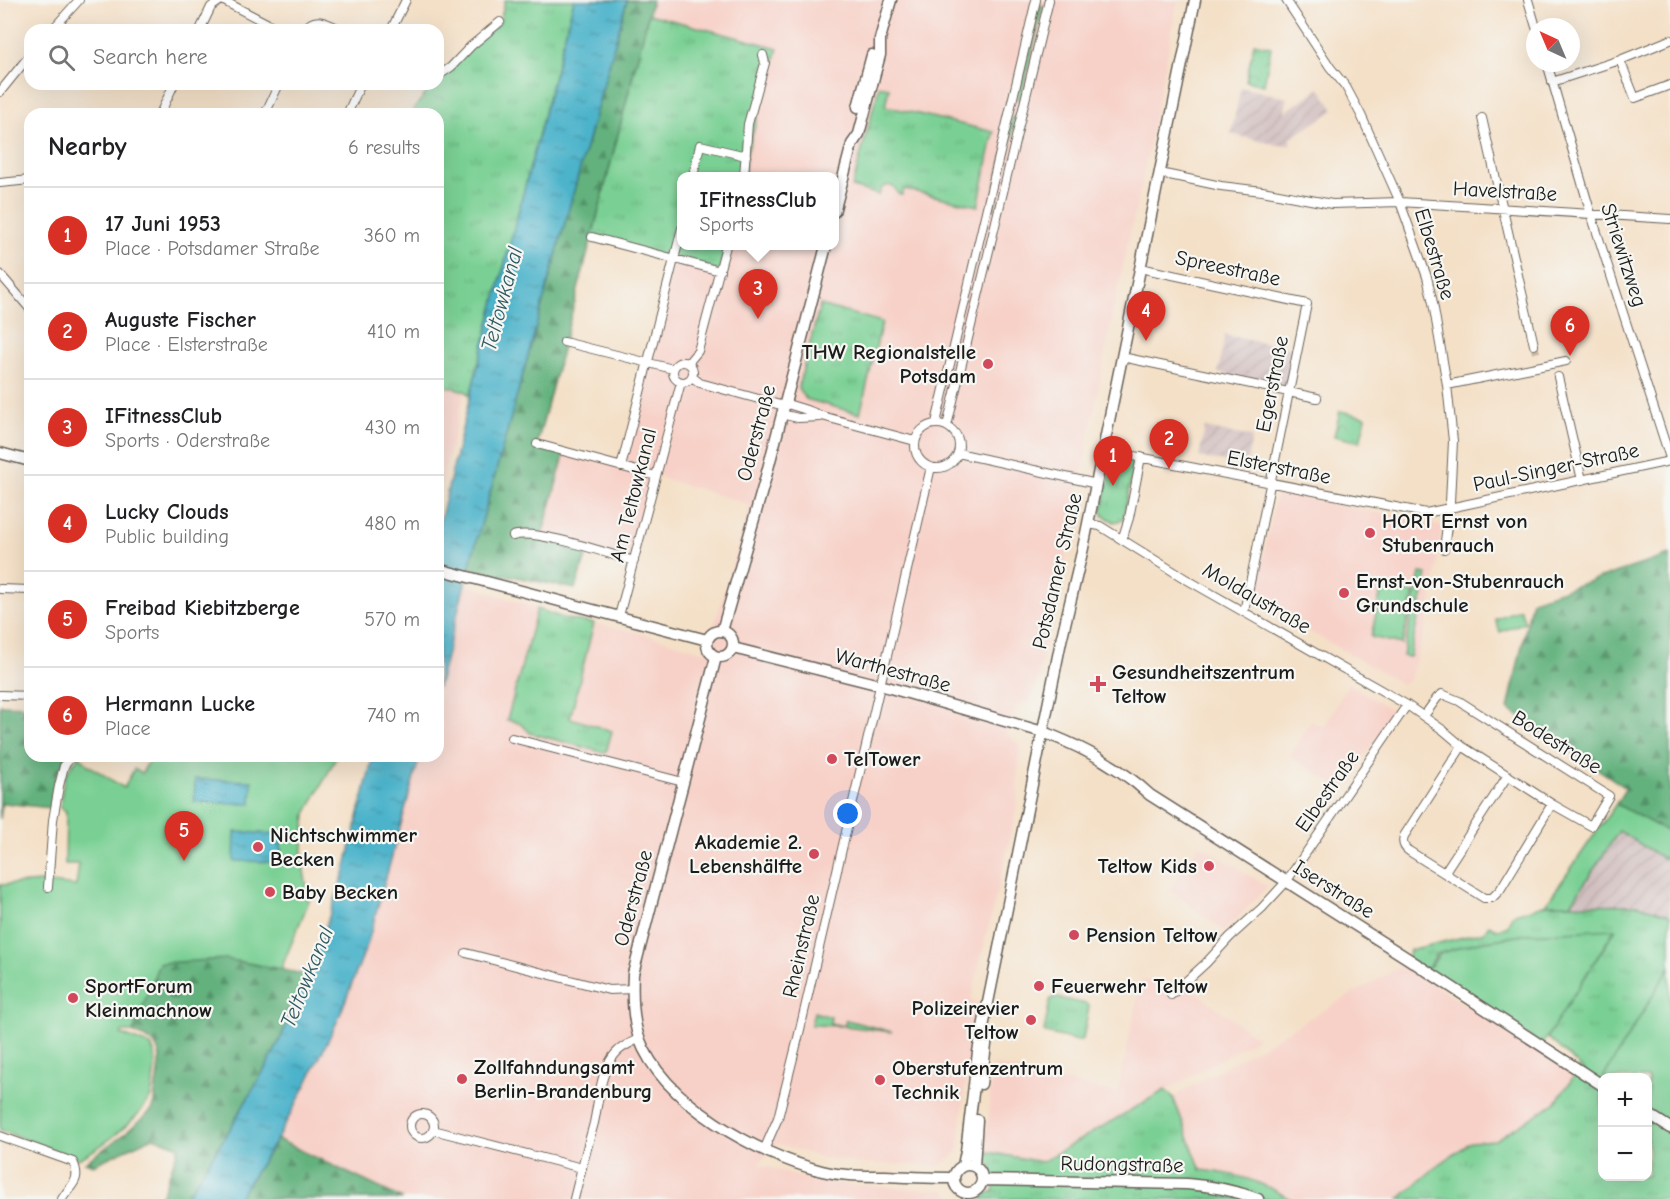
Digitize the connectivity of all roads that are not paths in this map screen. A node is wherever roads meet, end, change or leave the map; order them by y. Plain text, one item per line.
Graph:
1 (79, 0) edge
2 (222, 0) edge
3 (406, 0) edge
4 (891, 0) edge
5 (1036, 0) edge
6 (1049, 0) edge
7 (1195, 0) edge
8 (1286, 0) edge
9 (1528, 0) edge
10 (1533, 18) edge
11 (500, 22) dead end
12 (57, 24) edge
13 (203, 24) edge
14 (268, 24) edge
15 (310, 24) edge
16 (329, 24) edge
17 (394, 24) edge
18 (1670, 40) edge
19 (763, 55) dead end
20 (1620, 60) junction
21 (24, 62) edge
22 (444, 72) edge
23 (1549, 72) edge
24 (1552, 82) junction
25 (1670, 84) edge
26 (171, 90) edge
27 (276, 90) edge
28 (359, 90) edge
29 (0, 92) edge
30 (1011, 106) junction
31 (163, 108) edge
32 (268, 108) edge
33 (350, 108) edge
34 (1023, 108) junction
35 (1482, 118) dead end
36 (746, 156) junction
37 (694, 172) edge
38 (744, 172) edge
39 (1160, 173) junction
40 (24, 181) edge
41 (0, 183) edge
42 (839, 193) edge
43 (1400, 202) junction
44 (1504, 208) junction
45 (1591, 214) junction
46 (984, 219) junction
47 (1670, 219) edge
48 (996, 222) junction
49 (592, 237) dead end
50 (677, 248) edge
51 (725, 250) edge
52 (825, 250) edge
53 (675, 258) junction
54 (1140, 268) junction
55 (720, 271) junction
56 (0, 274) edge
57 (24, 302) edge
58 (1307, 304) joint
59 (957, 331) junction
60 (969, 334) junction
61 (564, 342) dead end
62 (1534, 345) tunnel mouth
63 (1537, 356) tunnel mouth
64 (1122, 357) junction
65 (1566, 361) dead end
66 (648, 362) junction
67 (688, 363) junction
68 (1539, 366) junction
69 (673, 369) junction
70 (692, 377) junction
71 (1558, 377) dead end
72 (681, 382) junction
73 (1447, 385) junction
74 (1288, 392) junction
75 (1317, 398) dead end
76 (783, 408) junction
77 (936, 423) junction
78 (947, 426) junction
79 (915, 441) junction
80 (537, 444) dead end
81 (1103, 450) junction
82 (0, 453) edge
83 (958, 453) junction
84 (1141, 457) junction
85 (24, 459) edge
86 (1670, 459) edge
87 (621, 466) junction
88 (931, 467) junction
89 (656, 476) junction
90 (1582, 480) junction
91 (1270, 483) junction
92 (1096, 484) junction
93 (1449, 508) junction
94 (1088, 524) junction
95 (513, 536) dead end
96 (1122, 540) junction
97 (1444, 549) dead end
98 (634, 561) junction
99 (444, 571) edge
100 (0, 589) edge
101 (24, 590) edge
102 (1244, 612) junction
103 (620, 616) junction
104 (722, 630) junction
105 (707, 640) junction
106 (733, 648) junction
107 (716, 657) junction
108 (880, 686) junction
109 (0, 695) edge
110 (24, 696) edge
111 (1407, 705) junction
112 (1424, 716) junction
113 (1043, 732) junction
114 (512, 738) dead end
115 (1462, 746) junction
116 (67, 762) edge
117 (1508, 774) junction
118 (683, 782) junction
119 (1552, 804) junction
120 (1444, 873) junction
121 (1286, 882) junction
122 (48, 887) dead end
123 (466, 953) dead end
124 (632, 989) junction
125 (1171, 995) dead end
126 (639, 1038) junction
127 (1598, 1082) edge
128 (1652, 1117) edge
129 (1670, 1128) edge
130 (433, 1130) dead end
131 (0, 1136) edge
132 (764, 1150) junction
133 (969, 1166) junction
134 (582, 1168) junction
135 (954, 1178) junction
136 (982, 1180) junction
137 (966, 1196) edge
138 (62, 1199) edge
139 (574, 1199) edge
140 (1258, 1199) edge

1 - 12 street
2 - 13 street
2 - 14 street
3 - 17 street
4 - 42 street
5 - 30 street
6 - 34 street
7 - 39 street, Potsdamer Straße
8 - 43 street, Elbestraße
9 - 10 street
11 - 22 street
15 - 16 street
18 - 20 street
19 - 36 street
20 - 24 street
20 - 25 street
21 - 29 street
23 - 24 street, Striewitzweg
24 - 45 street, Striewitzweg
26 - 31 street
27 - 32 street
28 - 33 street
30 - 34 street
30 - 46 street
34 - 48 street
35 - 44 street
36 - 37 street
36 - 38 street
39 - 43 street, Havelstraße
39 - 54 street, Potsdamer Straße
40 - 41 street
43 - 44 street, Havelstraße
43 - 73 street, Elbestraße
44 - 45 street, Havelstraße
44 - 62 street
45 - 47 street, Havelstraße
45 - 86 street, Striewitzweg
46 - 48 street
46 - 59 street
48 - 60 street
49 - 53 street
50 - 53 street
51 - 55 street
52 - 76 street, Oderstraße
53 - 55 street
53 - 66 street
54 - 58 street, Spreestraße
54 - 64 street, Potsdamer Straße
55 - 67 street
56 - 57 street
58 - 74 street, Egerstraße
59 - 60 street
59 - 77 street
60 - 78 street
61 - 66 street
63 - 68 street
64 - 74 street
64 - 81 street, Potsdamer Straße
65 - 68 street
66 - 69 street
66 - 87 street
67 - 69 street
67 - 70 street
68 - 73 street
69 - 72 street
70 - 72 street
70 - 76 street
71 - 90 street
72 - 89 street, Am Teltowkanal
73 - 93 street, Elbestraße
74 - 75 street
74 - 91 street, Egerstraße
76 - 79 street
76 - 104 street, Oderstraße
77 - 78 street
77 - 79 street
78 - 83 street
79 - 88 street
80 - 87 street
81 - 84 street, Elsterstraße
81 - 92 street, Potsdamer Straße
82 - 85 street
83 - 88 street
83 - 92 street
84 - 91 street, Elsterstraße
84 - 96 street
86 - 90 street, Paul-Singer-Straße
87 - 89 street
88 - 108 street, Rheinstraße
89 - 98 street, Am Teltowkanal
90 - 93 street, Paul-Singer-Straße
91 - 93 street, Elsterstraße
91 - 102 street, Egerstraße
92 - 94 street, Potsdamer Straße
93 - 97 street, Elbestraße
94 - 96 street, Moldaustraße
94 - 113 street, Potsdamer Straße
95 - 98 street
96 - 102 street, Moldaustraße
98 - 103 street, Am Teltowkanal
99 - 103 street
100 - 101 street
102 - 111 street, Moldaustraße
103 - 105 street
104 - 105 street
104 - 106 street
105 - 107 street
106 - 107 street
106 - 108 street, Warthestraße
107 - 118 street, Oderstraße
108 - 113 street, Warthestraße
108 - 132 street, Rheinstraße
109 - 110 street
111 - 112 street, Bodestraße
111 - 121 street, Elbestraße
112 - 115 street, Bodestraße
112 - 119 street, Bodestraße
113 - 121 street, Iserstraße
113 - 133 street, Potsdamer Straße
114 - 118 street
115 - 117 street, Bodestraße
115 - 120 street
116 - 122 street
117 - 119 street, Bodestraße
117 - 120 street
118 - 124 street, Oderstraße
119 - 120 street
121 - 125 street, Elbestraße
121 - 127 street, Iserstraße
123 - 124 street
124 - 126 street, Oderstraße
126 - 132 street, Oderstraße
126 - 134 street
128 - 129 street
130 - 134 street
131 - 138 street
132 - 135 street, Oderstraße
133 - 135 street, Potsdamer Straße
133 - 136 street
134 - 139 street
135 - 137 street
136 - 137 street
136 - 140 street, Rudongstraße

